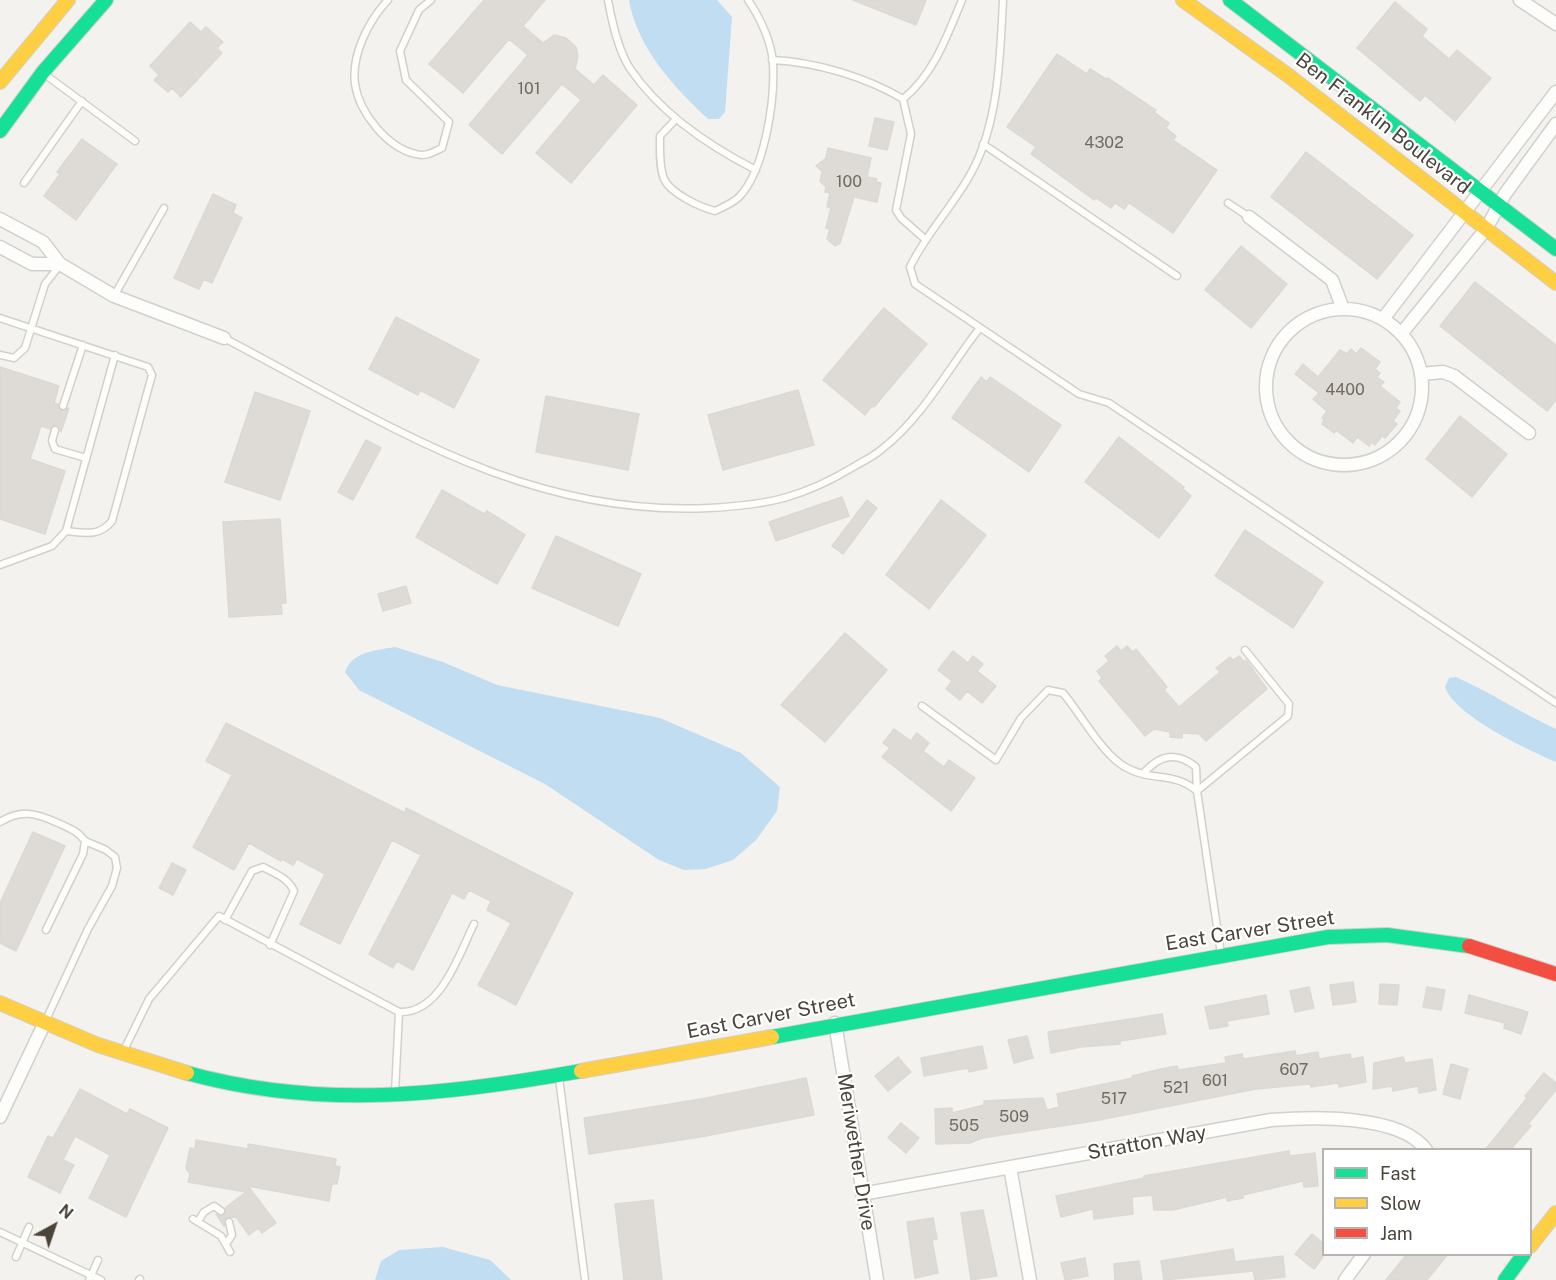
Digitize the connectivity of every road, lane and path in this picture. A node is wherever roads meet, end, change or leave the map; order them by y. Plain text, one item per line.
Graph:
1 (68, 0) edge
2 (106, 0) edge
3 (388, 0) edge
4 (431, 0) edge
5 (608, 0) edge
6 (748, 0) edge
7 (962, 0) edge
8 (1003, 0) edge
9 (1183, 0) edge
10 (1230, 0) edge
11 (1520, 0) edge
12 (1556, 24) edge
13 (772, 60) junction
14 (43, 72) junction
15 (0, 82) edge
16 (1556, 92) edge
17 (903, 99) junction
18 (82, 101) junction
19 (676, 119) junction
20 (1556, 124) edge
21 (0, 130) edge
22 (135, 141) dead end
23 (983, 144) junction
24 (756, 170) junction
25 (24, 183) dead end
26 (1480, 191) junction
27 (1228, 203) dead end
28 (1499, 206) junction
29 (164, 208) dead end
30 (1464, 212) junction
31 (1250, 217) joint
32 (0, 219) edge
33 (1486, 229) junction
34 (926, 240) junction
35 (0, 247) edge
36 (1556, 249) edge
37 (60, 264) junction
38 (1177, 276) dead end
39 (1556, 283) edge
40 (114, 296) junction
41 (1343, 309) junction
42 (0, 318) edge
43 (1383, 319) junction
44 (31, 328) junction
45 (979, 329) junction
46 (1401, 334) junction
47 (224, 338) joint
48 (83, 345) junction
49 (0, 355) edge
50 (115, 355) junction
51 (1421, 374) junction
52 (63, 406) dead end
53 (55, 430) dead end
54 (1529, 433) dead end
55 (86, 458) junction
56 (66, 531) junction
57 (0, 565) edge
58 (1245, 650) dead end
59 (1556, 703) edge
60 (922, 706) dead end
61 (1143, 774) junction
62 (1197, 791) junction
63 (0, 822) edge
64 (85, 841) junction
65 (225, 920) junction
66 (474, 924) dead end
67 (46, 930) dead end
68 (270, 945) junction
69 (1221, 954) junction
70 (1556, 974) edge
71 (0, 1003) edge
72 (399, 1012) junction
73 (45, 1023) junction
74 (835, 1023) junction
75 (122, 1053) junction
76 (558, 1075) junction
77 (395, 1096) junction
78 (0, 1117) edge
79 (1425, 1148) edge
80 (1010, 1167) junction
81 (862, 1194) junction
82 (221, 1211) dead end
83 (1556, 1213) edge
84 (230, 1222) dead end
85 (29, 1227) dead end
86 (0, 1232) edge
87 (22, 1242) junction
88 (1532, 1243) edge
89 (226, 1244) junction
90 (230, 1252) dead end
91 (1363, 1256) edge
92 (1522, 1256) edge
93 (16, 1257) dead end
94 (98, 1260) dead end
95 (90, 1278) edge
96 (101, 1280) edge
97 (585, 1280) edge
98 (877, 1280) edge
99 (1030, 1280) edge
100 (1345, 1280) edge
101 (1504, 1280) edge

1 - 15 street
2 - 14 street
3 - 4 lane
5 - 19 lane
6 - 13 lane
7 - 17 lane
8 - 23 lane
9 - 30 street, Ben Franklin Boulevard
10 - 26 street, Ben Franklin Boulevard
11 - 12 street
13 - 17 lane
13 - 24 lane
14 - 18 lane
14 - 21 street
16 - 26 street
17 - 34 lane
18 - 22 lane
18 - 25 lane
19 - 24 lane
19 - 24 lane
20 - 28 street
23 - 34 lane
23 - 38 lane
26 - 28 street, Ben Franklin Boulevard
26 - 30 street
27 - 31 lane
28 - 33 street
28 - 36 street, Ben Franklin Boulevard
29 - 40 lane
30 - 33 street, Ben Franklin Boulevard
30 - 43 street
31 - 41 street
32 - 37 street
33 - 39 street, Ben Franklin Boulevard
33 - 46 street
34 - 45 lane
35 - 37 street
37 - 40 street
37 - 44 lane
40 - 47 street
41 - 43 street
41 - 51 street
42 - 44 lane
43 - 46 street
44 - 48 lane
44 - 49 lane
45 - 47 lane
45 - 59 lane
46 - 51 street
48 - 50 lane
48 - 52 lane
50 - 55 lane
50 - 56 lane
51 - 54 street
53 - 55 lane
55 - 56 lane
56 - 57 lane
58 - 62 lane
60 - 61 lane
61 - 62 lane
61 - 62 lane
62 - 69 lane
63 - 64 lane
64 - 67 lane
64 - 73 lane
65 - 68 lane
65 - 68 lane
65 - 75 lane
66 - 72 lane
68 - 72 lane
69 - 70 street, East Carver Street
69 - 74 street, East Carver Street
71 - 73 street, East Carver Street
72 - 77 lane
73 - 75 street, East Carver Street
73 - 78 street
74 - 76 street, East Carver Street
74 - 81 street, Meriwether Drive
75 - 77 street, East Carver Street
76 - 77 street, East Carver Street
76 - 97 lane
79 - 80 street, Stratton Way
80 - 81 street, Stratton Way
80 - 99 street
81 - 98 street, Meriwether Drive
82 - 89 lane
83 - 88 street
84 - 89 lane
85 - 87 lane
86 - 87 lane
87 - 93 lane
87 - 95 lane
89 - 90 lane
91 - 100 street
92 - 101 street
94 - 95 lane
95 - 96 lane

